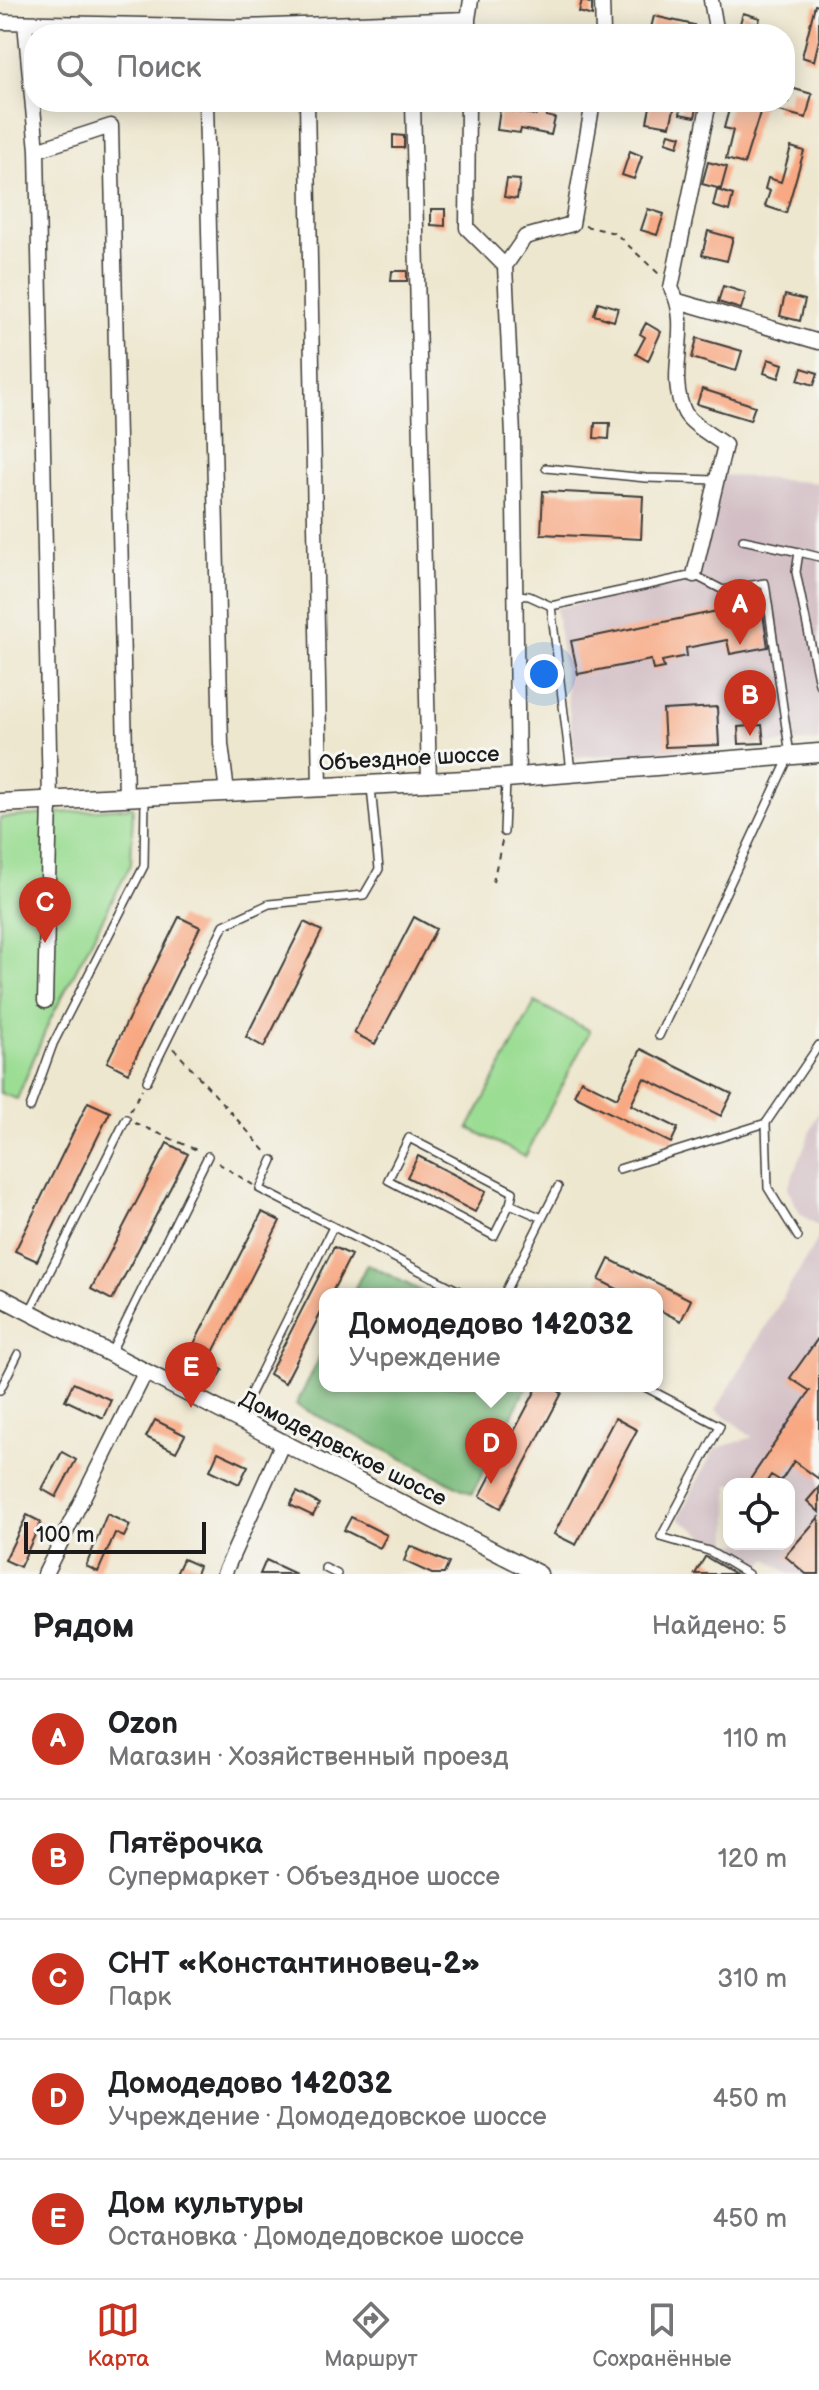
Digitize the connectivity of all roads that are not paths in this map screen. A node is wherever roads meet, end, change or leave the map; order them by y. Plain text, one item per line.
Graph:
1 (471, 0) edge
2 (602, 0) edge
3 (711, 0) edge
4 (0, 22) edge
5 (25, 23) joint
6 (50, 24) edge
7 (468, 24) edge
8 (603, 24) edge
9 (715, 24) edge
10 (33, 112) edge
11 (206, 112) edge
12 (307, 112) edge
13 (413, 112) edge
14 (468, 112) edge
15 (591, 112) edge
16 (707, 112) edge
17 (37, 150) junction
18 (505, 266) junction
19 (678, 301) junction
20 (819, 342) edge
21 (546, 468) dead end
22 (716, 480) junction
23 (743, 540) dead end
24 (799, 552) junction
25 (819, 557) edge
26 (694, 575) junction
27 (515, 595) junction
28 (551, 606) junction
29 (819, 684) edge
30 (819, 753) edge
31 (790, 755) junction
32 (571, 773) junction
33 (512, 778) junction
34 (429, 782) junction
35 (371, 785) junction
36 (320, 787) junction
37 (227, 792) junction
38 (135, 796) junction
39 (50, 801) junction
40 (0, 803) edge
41 (504, 832) road end
42 (45, 1001) dead end
43 (659, 1036) dead end
44 (819, 1045) edge
45 (147, 1081) road end
46 (30, 1108) dead end
47 (126, 1119) road end
48 (766, 1123) junction
49 (208, 1156) road end
50 (273, 1160) road end
51 (619, 1169) dead end
52 (558, 1187) dead end
53 (510, 1204) junction
54 (542, 1218) junction
55 (333, 1227) junction
56 (798, 1237) dead end
57 (453, 1288) edge
58 (507, 1288) edge
59 (0, 1297) edge
60 (30, 1311) junction
61 (18, 1354) dead end
62 (110, 1354) junction
63 (145, 1373) junction
64 (0, 1390) edge
65 (655, 1392) edge
66 (237, 1420) junction
67 (283, 1442) junction
68 (325, 1568) dead end
69 (45, 1574) edge
70 (224, 1574) edge
71 (337, 1574) edge
72 (539, 1574) edge
73 (748, 1574) edge

1 - 7 street
2 - 8 street
3 - 9 street
4 - 5 street
5 - 6 street
10 - 17 street
11 - 37 street
12 - 36 street
13 - 34 street
14 - 18 street
15 - 18 street
16 - 19 street
17 - 38 street
17 - 39 street
18 - 27 street
19 - 20 street
19 - 22 street
21 - 22 lane
22 - 26 street
23 - 24 lane
24 - 25 lane
24 - 29 lane
26 - 28 lane
26 - 31 lane
27 - 28 lane
27 - 33 street
28 - 32 lane
30 - 31 main road, Объездное шоссе
31 - 32 main road, Объездное шоссе
31 - 43 lane
32 - 33 main road, Объездное шоссе
33 - 34 main road, Объездное шоссе
33 - 41 lane
34 - 35 main road, Объездное шоссе
35 - 36 main road, Объездное шоссе
35 - 45 lane
36 - 37 main road, Объездное шоссе
37 - 38 main road, Объездное шоссе
38 - 39 main road, Объездное шоссе
38 - 46 lane
39 - 40 main road, Объездное шоссе
39 - 42 street
44 - 48 lane
47 - 60 lane
48 - 51 lane
48 - 56 lane
49 - 62 lane
50 - 55 lane
52 - 54 lane
53 - 53 lane
53 - 54 lane
54 - 58 lane
55 - 57 lane
55 - 66 lane
59 - 60 street, Домодедовское шоссе
60 - 62 street, Домодедовское шоссе
61 - 64 lane
62 - 63 street, Домодедовское шоссе
63 - 66 street, Домодедовское шоссе
63 - 69 street
65 - 73 lane
66 - 67 street, Домодедовское шоссе
67 - 70 street
67 - 72 street, Домодедовское шоссе
68 - 71 lane

